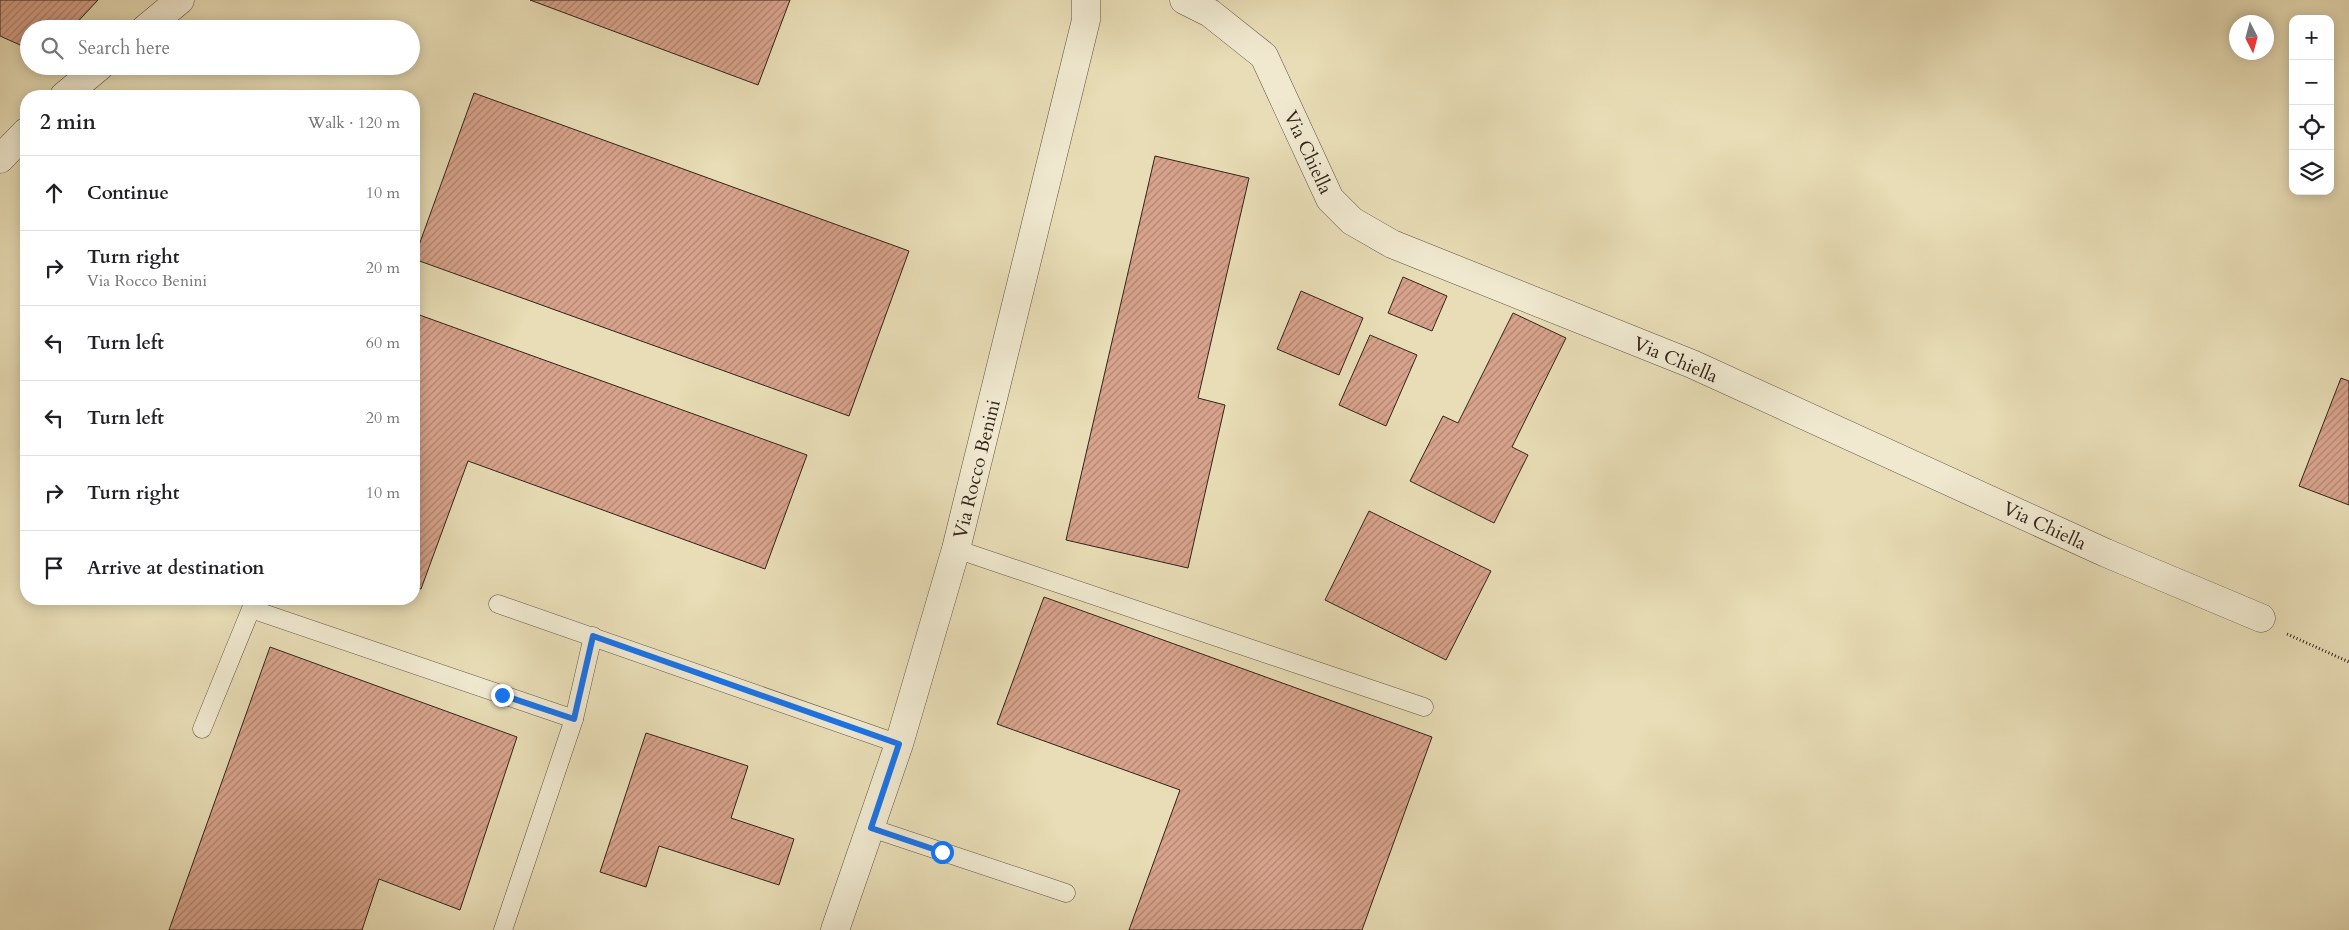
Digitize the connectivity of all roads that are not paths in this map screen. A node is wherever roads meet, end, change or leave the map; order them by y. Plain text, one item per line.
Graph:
1 (180, 0) edge
2 (1086, 0) edge
3 (1184, 0) edge
4 (156, 20) edge
5 (89, 75) edge
6 (71, 90) edge
7 (20, 138) edge
8 (0, 160) edge
9 (956, 549) junction
10 (498, 604) dead end
11 (2261, 618) road end
12 (593, 636) junction
13 (1424, 707) dead end
14 (574, 719) junction
15 (202, 729) dead end
16 (899, 744) junction
17 (871, 828) junction
18 (1066, 893) dead end
19 (503, 930) edge
20 (835, 930) edge

1 - 4 street
2 - 9 street, Via Rocco Benini
3 - 11 street, Via Chiella
5 - 6 street
7 - 8 street
9 - 13 lane
9 - 16 street, Via Rocco Benini
10 - 12 lane
12 - 14 lane
12 - 16 lane
14 - 15 lane
14 - 19 lane
16 - 17 street, Via Rocco Benini
17 - 18 lane
17 - 20 street, Via Rocco Benini

